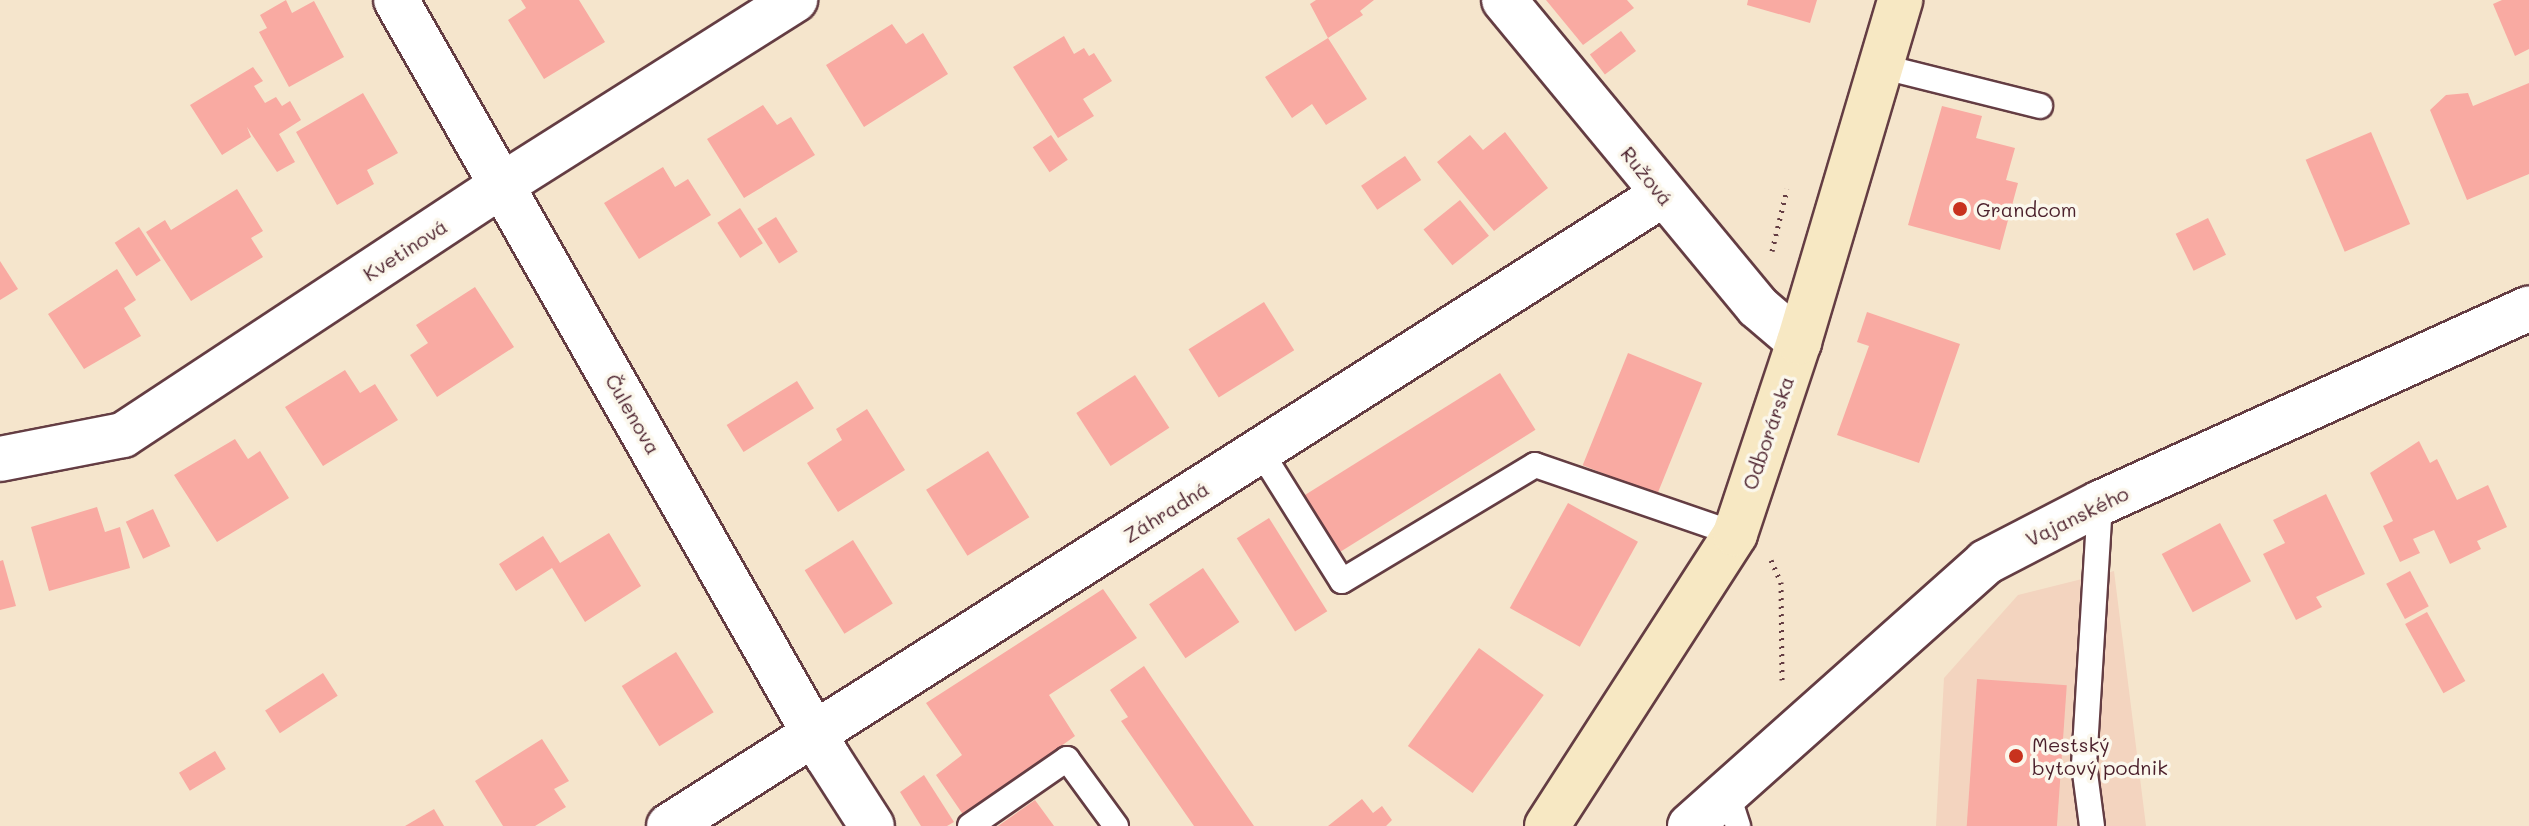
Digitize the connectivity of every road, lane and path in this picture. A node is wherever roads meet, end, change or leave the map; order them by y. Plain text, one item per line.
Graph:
1 (396, 0) edge
2 (795, 0) edge
3 (1504, 0) edge
4 (1900, 0) edge
5 (1880, 66) junction
6 (2040, 106) dead end
7 (502, 185) junction
8 (1662, 195) junction
9 (2529, 308) edge
10 (1799, 342) junction
11 (1261, 452) junction
12 (0, 459) edge
13 (2100, 503) junction
14 (1750, 541) junction
15 (1782, 687) dead end
16 (817, 733) junction
17 (1733, 810) edge
18 (669, 826) edge
19 (872, 826) edge
20 (970, 826) edge
21 (1116, 826) edge
22 (1547, 826) edge
23 (1690, 826) edge
24 (2092, 826) edge

1 - 7 street, Čulenova
2 - 7 street, Kvetinová
3 - 8 street, Ružová
4 - 5 main road, Odborárska
5 - 6 lane
5 - 10 main road, Odborárska
7 - 12 street, Kvetinová
7 - 16 street, Čulenova
8 - 10 street, Ružová
8 - 11 street, Záhradná
9 - 13 street, Vajanského
10 - 14 main road, Odborárska
11 - 14 lane
11 - 16 street, Záhradná
13 - 17 street, Vajanského
13 - 24 lane
14 - 15 path
14 - 22 main road, Odborárska
16 - 18 street, Záhradná
16 - 19 street, Čulenova
17 - 23 street, Vajanského
20 - 21 lane

